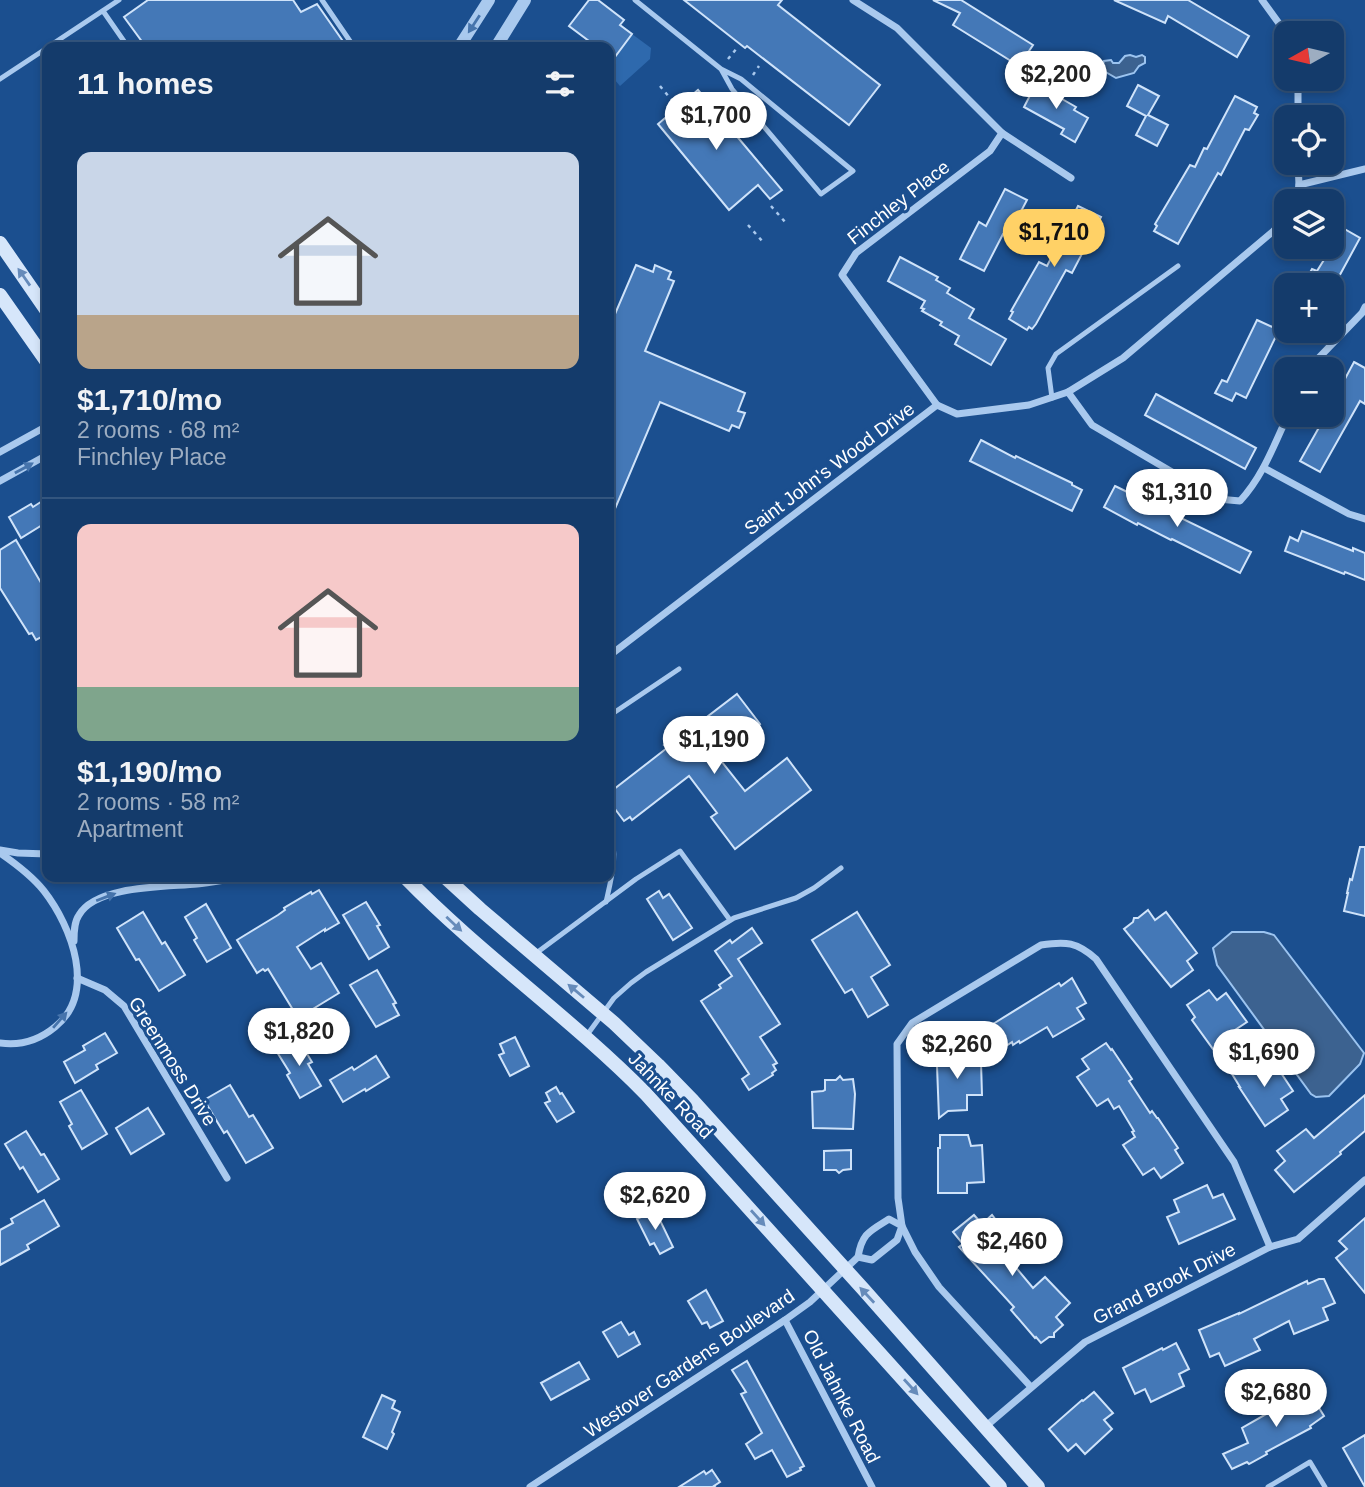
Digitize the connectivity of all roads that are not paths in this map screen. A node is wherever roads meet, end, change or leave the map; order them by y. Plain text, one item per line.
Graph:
1 (119, 0) edge
2 (322, 0) edge
3 (489, 0) edge
4 (525, 0) edge
5 (635, 0) edge
6 (853, 0) edge
7 (1262, 0) edge
8 (103, 11) junction
9 (1277, 21) edge
10 (56, 42) edge
11 (125, 42) edge
12 (351, 42) edge
13 (462, 42) edge
14 (499, 42) edge
15 (42, 51) edge
16 (721, 69) junction
17 (0, 79) edge
18 (1002, 133) junction
19 (1365, 169) edge
20 (1298, 175) edge
21 (1071, 178) dead end
22 (1298, 185) junction
23 (1298, 189) edge
24 (1274, 231) edge
25 (0, 243) edge
26 (1178, 266) dead end
27 (0, 295) edge
28 (42, 304) edge
29 (1365, 307) edge
30 (42, 355) edge
31 (1320, 357) edge
32 (1068, 393) junction
33 (1052, 398) junction
34 (937, 405) junction
35 (1283, 427) edge
36 (42, 429) edge
37 (0, 452) edge
38 (42, 457) edge
39 (1264, 468) junction
40 (0, 481) edge
41 (1365, 519) edge
42 (614, 652) edge
43 (679, 669) dead end
44 (614, 713) edge
45 (0, 851) edge
46 (42, 854) edge
47 (841, 868) dead end
48 (211, 882) edge
49 (410, 882) edge
50 (450, 882) edge
51 (611, 882) edge
52 (606, 902) junction
53 (730, 920) junction
54 (74, 949) junction
55 (534, 955) junction
56 (77, 978) junction
57 (603, 1014) junction
58 (585, 1037) junction
59 (0, 1043) edge
60 (227, 1178) dead end
61 (1365, 1180) edge
62 (902, 1226) junction
63 (1270, 1247) junction
64 (858, 1257) junction
65 (845, 1269) junction
66 (822, 1290) junction
67 (785, 1320) junction
68 (1031, 1387) junction
69 (985, 1427) junction
70 (530, 1487) edge
71 (872, 1487) edge
72 (1000, 1487) edge
73 (1038, 1487) edge
74 (1268, 1487) edge
75 (1325, 1487) edge

1 - 8 lane
2 - 12 lane
3 -> 13 street
4 - 14 street
5 - 16 lane
6 - 18 street
7 - 9 street
8 - 10 lane
8 - 11 lane
15 - 17 lane
16 - 16 lane
18 - 21 street
18 - 34 street, Finchley Place
19 - 22 street
20 - 22 street
22 - 23 street
24 - 32 street, Saint John's Wood Drive
28 -> 25 main road
26 - 33 lane
27 - 30 main road
29 - 31 street
32 - 33 street, Saint John's Wood Drive
32 - 39 street
33 - 34 street, Saint John's Wood Drive
34 - 42 street, Saint John's Wood Drive
35 - 39 street
36 - 37 street
40 -> 38 street
39 - 41 street
43 - 44 lane
45 - 46 street
45 - 54 street
47 - 53 lane
54 -> 48 street
49 -> 58 main road, Jahnke Road
50 - 55 main road, Jahnke Road
51 - 52 lane
52 - 53 lane
52 - 55 lane
53 - 57 lane
54 - 56 street
57 -> 55 main road, Jahnke Road
59 -> 56 street
56 - 60 street, Greenmoss Drive
57 - 58 lane
57 - 65 main road, Jahnke Road
58 -> 66 main road, Jahnke Road
61 - 63 street, Grand Brook Drive
62 - 63 street
62 - 64 street
62 - 64 street
62 - 68 street
63 - 68 street, Grand Brook Drive
64 - 65 street, Westover Gardens Boulevard
65 - 66 street, Westover Gardens Boulevard
69 -> 65 main road, Jahnke Road
66 - 67 street, Westover Gardens Boulevard
66 -> 72 main road, Jahnke Road
67 - 70 street, Westover Gardens Boulevard
67 - 71 street, Old Jahnke Road
68 - 69 street, Grand Brook Drive
69 - 73 main road, Jahnke Road
74 - 75 lane

